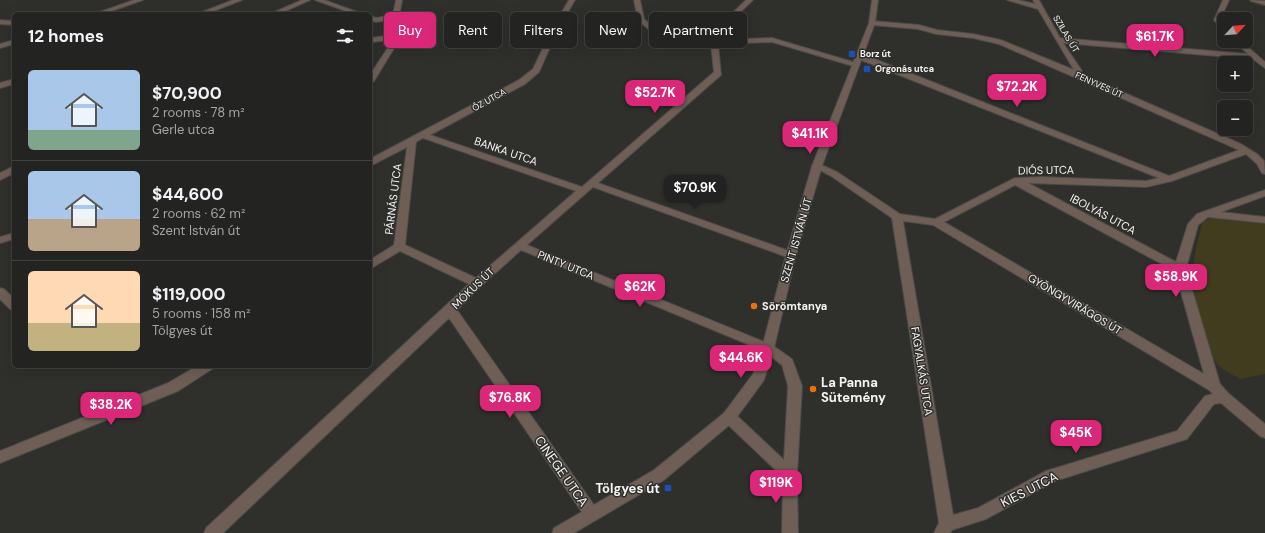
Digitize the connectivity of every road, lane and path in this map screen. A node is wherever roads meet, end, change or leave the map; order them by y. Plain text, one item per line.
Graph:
1 (140, 0) edge
2 (239, 0) edge
3 (307, 0) edge
4 (318, 0) edge
5 (399, 0) edge
6 (572, 0) edge
7 (637, 0) edge
8 (750, 0) edge
9 (875, 0) edge
10 (1010, 0) edge
11 (1226, 0) edge
12 (1253, 0) edge
13 (1038, 3) edge
14 (1265, 3) edge
15 (103, 12) edge
16 (206, 12) edge
17 (278, 12) edge
18 (354, 12) edge
19 (397, 12) edge
20 (737, 12) edge
21 (1220, 12) edge
22 (372, 19) edge
23 (384, 19) edge
24 (0, 22) edge
25 (12, 23) edge
26 (872, 23) junction
27 (649, 27) edge
28 (384, 38) edge
29 (372, 40) edge
30 (1058, 40) junction
31 (747, 41) edge
32 (12, 43) edge
33 (0, 46) edge
34 (391, 48) edge
35 (715, 48) edge
36 (1244, 48) edge
37 (1254, 57) junction
38 (857, 60) junction
39 (1265, 66) edge
40 (1072, 74) junction
41 (372, 77) edge
42 (12, 82) edge
43 (0, 86) edge
44 (423, 135) junction
45 (412, 140) junction
46 (1246, 151) junction
47 (372, 162) edge
48 (817, 166) junction
49 (12, 170) edge
50 (1265, 171) edge
51 (0, 177) edge
52 (1168, 179) junction
53 (1015, 181) junction
54 (590, 183) junction
55 (582, 190) junction
56 (1265, 192) edge
57 (1206, 213) junction
58 (897, 217) junction
59 (1265, 220) edge
60 (936, 222) junction
61 (12, 237) edge
62 (0, 240) edge
63 (520, 246) junction
64 (399, 247) junction
65 (791, 255) junction
66 (372, 264) edge
67 (1180, 269) junction
68 (477, 283) junction
69 (0, 292) edge
70 (12, 304) edge
71 (450, 310) junction
72 (768, 348) junction
73 (204, 368) edge
74 (1218, 391) junction
75 (729, 417) junction
76 (1265, 432) edge
77 (0, 457) edge
78 (790, 475) junction
79 (591, 513) junction
80 (574, 529) edge
81 (945, 529) edge
82 (212, 533) edge
83 (560, 533) edge
84 (790, 533) edge

1 - 15 street
2 - 16 street
3 - 17 street
4 - 18 street
5 - 19 street
6 - 44 street, ŐZ UTCA
7 - 27 street
8 - 20 street
9 - 26 street, SZENT ISTVÁN ÚT
10 - 13 street
11 - 21 street
12 - 14 street
13 - 30 street, SZILAS ÚT
22 - 23 street
24 - 25 street
26 - 38 street, SZENT ISTVÁN ÚT
26 - 40 street, FENYVES ÚT
28 - 29 street
30 - 37 street
30 - 40 street, SZILAS ÚT
31 - 38 street
32 - 33 street
34 - 41 street
35 - 54 street, MÓKUS ÚT
36 - 37 street
37 - 39 street
38 - 48 street, SZENT ISTVÁN ÚT
38 - 52 street
40 - 46 street, FENYVES ÚT
42 - 43 street
44 - 45 street, ŐZ UTCA
44 - 55 street, BANKA UTCA
45 - 47 street, ŐZ UTCA
45 - 64 street, PÁRNÁS UTCA
46 - 50 street, FENYVES ÚT
46 - 52 street, DIÓS UTCA
48 - 58 street
48 - 65 street, SZENT ISTVÁN ÚT
49 - 51 street
52 - 53 street, DIÓS UTCA
53 - 60 street, DIÓS UTCA
53 - 67 street, IBOLYÁS UTCA
54 - 55 street, MÓKUS ÚT
54 - 65 street
55 - 63 street, MÓKUS ÚT
56 - 57 street
57 - 59 street
57 - 67 street
58 - 60 street
58 - 81 street, FAGYALKÁS UTCA
60 - 74 street, GYÖNGYVIRÁGOS ÚT
61 - 62 street
63 - 68 street, MÓKUS ÚT
63 - 72 street, PINTY UTCA
64 - 66 street
64 - 68 street, PÁRNÁS UTCA
65 - 72 street, SZENT ISTVÁN ÚT
67 - 74 street
68 - 71 street, MÓKUS ÚT
69 - 70 street
71 - 79 street, CINEGE UTCA
71 - 82 street, MÓKUS ÚT
72 - 75 street, SZENT ISTVÁN ÚT
72 - 78 street
73 - 77 street
74 - 76 street
74 - 81 street, KIES UTCA
75 - 78 street
75 - 79 street, SZENT ISTVÁN ÚT
78 - 84 street
79 - 80 street, SZENT ISTVÁN ÚT
80 - 83 street, SZENT ISTVÁN ÚT

